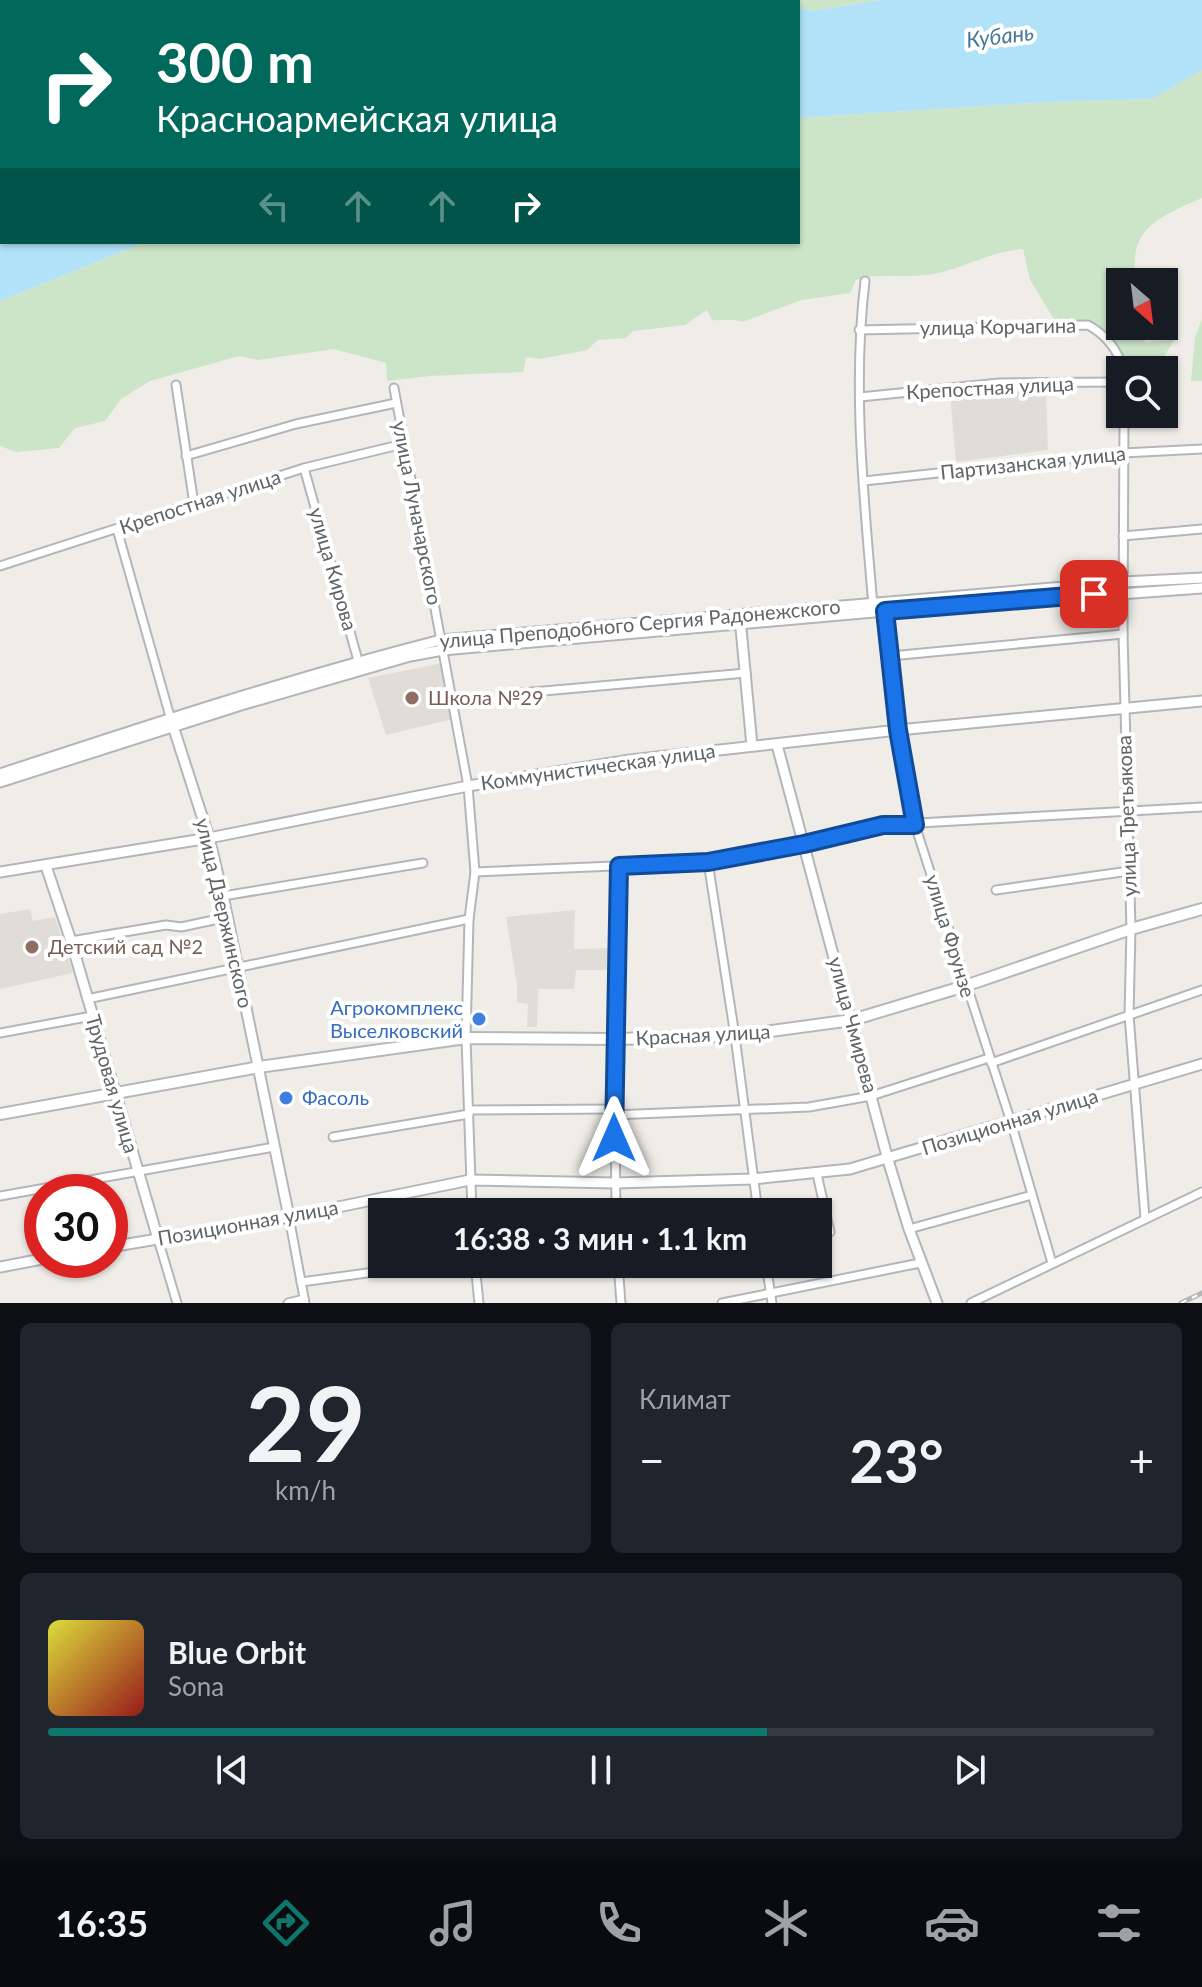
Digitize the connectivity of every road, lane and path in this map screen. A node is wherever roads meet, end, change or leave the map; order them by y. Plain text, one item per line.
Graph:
1 (865, 281) dead end
2 (859, 330) junction
3 (1118, 356) edge
4 (1106, 382) edge
5 (176, 385) dead end
6 (394, 388) dead end
7 (860, 397) junction
8 (396, 403) junction
9 (1124, 428) edge
10 (403, 444) junction
11 (1202, 449) edge
12 (1123, 453) junction
13 (186, 456) junction
14 (304, 468) junction
15 (864, 481) junction
16 (194, 504) junction
17 (117, 529) junction
18 (1202, 529) edge
19 (1123, 536) junction
20 (0, 566) edge
21 (1202, 578) edge
22 (1123, 587) junction
23 (1202, 588) edge
24 (885, 607) junction
25 (874, 608) junction
26 (740, 619) junction
27 (1123, 634) junction
28 (442, 645) junction
29 (890, 656) junction
30 (360, 666) junction
31 (746, 673) junction
32 (510, 694) dead end
33 (1202, 701) edge
34 (1125, 708) junction
35 (172, 722) junction
36 (898, 730) junction
37 (777, 745) junction
38 (752, 746) junction
39 (0, 774) edge
40 (0, 782) edge
41 (468, 786) junction
42 (1202, 807) edge
43 (1127, 810) junction
44 (915, 825) junction
45 (209, 838) junction
46 (804, 844) junction
47 (708, 862) junction
48 (423, 863) dead end
49 (46, 866) junction
50 (619, 866) junction
51 (1129, 871) junction
52 (0, 872) edge
53 (475, 872) junction
54 (996, 890) dead end
55 (223, 896) junction
56 (1202, 909) edge
57 (228, 917) junction
58 (469, 919) junction
59 (1131, 929) junction
60 (71, 941) junction
61 (237, 968) junction
62 (965, 986) junction
63 (1202, 990) edge
64 (87, 999) junction
65 (1129, 1015) junction
66 (92, 1016) junction
67 (852, 1020) junction
68 (0, 1033) edge
69 (735, 1036) junction
70 (466, 1038) junction
71 (616, 1039) junction
72 (990, 1060) junction
73 (1202, 1064) edge
74 (259, 1067) junction
75 (1133, 1084) junction
76 (115, 1094) junction
77 (871, 1096) junction
78 (469, 1112) junction
79 (614, 1112) junction
80 (746, 1112) junction
81 (0, 1114) edge
82 (1011, 1122) junction
83 (333, 1137) dead end
84 (274, 1147) junction
85 (888, 1160) junction
86 (138, 1171) junction
87 (817, 1174) junction
88 (753, 1179) junction
89 (470, 1180) junction
90 (615, 1183) junction
91 (1202, 1192) edge
92 (1032, 1195) junction
93 (0, 1196) edge
94 (471, 1198) edge
95 (616, 1198) edge
96 (756, 1198) edge
97 (822, 1198) edge
98 (289, 1217) junction
99 (1145, 1218) junction
100 (909, 1229) junction
101 (158, 1239) junction
102 (128, 1244) edge
103 (24, 1262) edge
104 (920, 1263) junction
105 (1052, 1263) junction
106 (0, 1267) edge
107 (368, 1273) edge
108 (476, 1278) edge
109 (619, 1278) edge
110 (768, 1278) edge
111 (301, 1282) junction
112 (771, 1293) junction
113 (305, 1301) edge
114 (177, 1303) edge
115 (288, 1303) edge
116 (479, 1303) edge
117 (621, 1303) edge
118 (722, 1303) edge
119 (772, 1303) edge
120 (937, 1303) edge
121 (971, 1303) edge

1 - 2 street
2 - 3 street, улица Корчагина
2 - 7 street
4 - 7 street, Крепостная улица
5 - 13 street
6 - 8 street, улица Луначарского
7 - 15 street
8 - 10 street, улица Луначарского
8 - 13 street
9 - 12 street, улица Третьякова
10 - 14 street, Крепостная улица
10 - 28 street, улица Луначарского
11 - 12 street, Партизанская улица
12 - 15 street, Партизанская улица
12 - 19 street, улица Третьякова
13 - 16 street
14 - 16 street, Крепостная улица
14 - 30 street, улица Кирова
15 - 25 street
16 - 17 street, Крепостная улица
17 - 20 street, Крепостная улица
17 - 35 street, улица Дзержинского
18 - 19 street
19 - 22 street, улица Третьякова
21 - 22 street, улица Преподобного Сергия Радонежского
22 - 23 street, улица Преподобного Сергия Радонежского
22 - 24 street, улица Преподобного Сергия Радонежского
22 - 27 street, улица Третьякова
24 - 25 street, улица Преподобного Сергия Радонежского
24 - 29 street, улица Фрунзе
25 - 26 street, улица Преподобного Сергия Радонежского
26 - 28 street, улица Преподобного Сергия Радонежского
26 - 31 street
27 - 29 street
27 - 34 street, улица Третьякова
28 - 30 street, улица Преподобного Сергия Радонежского
28 - 41 street, улица Луначарского
29 - 36 street, улица Фрунзе
30 - 35 street, улица Преподобного Сергия Радонежского
31 - 32 street
31 - 38 street
33 - 34 street, Коммунистическая улица
34 - 36 street, Коммунистическая улица
34 - 43 street, улица Третьякова
35 - 39 street, улица Преподобного Сергия Радонежского
35 - 40 street, улица Преподобного Сергия Радонежского
35 - 45 street, улица Дзержинского
36 - 37 street, Коммунистическая улица
36 - 44 street, улица Фрунзе
37 - 38 street, Коммунистическая улица
37 - 46 street, улица Чмирева
38 - 41 street, Коммунистическая улица
41 - 45 street, Коммунистическая улица
41 - 53 street, улица Луначарского
42 - 43 street
43 - 44 street
43 - 51 street, улица Третьякова
44 - 46 street
44 - 62 street, улица Фрунзе
45 - 49 street, Коммунистическая улица
45 - 55 street, улица Дзержинского
46 - 47 street
46 - 67 street, улица Чмирева
47 - 50 street
47 - 69 street
48 - 55 street
49 - 52 street, Коммунистическая улица
49 - 60 street, Трудовая улица
50 - 53 street
50 - 71 street
51 - 54 street
51 - 59 street, улица Третьякова
53 - 58 street, улица Луначарского
55 - 57 street, улица Дзержинского
56 - 59 main road, Красная улица
57 - 60 street
57 - 61 street, улица Дзержинского
58 - 61 street
58 - 70 street, улица Луначарского
59 - 62 main road, Красная улица
59 - 65 street, улица Третьякова
60 - 64 street, Трудовая улица
61 - 64 street
61 - 74 street, улица Дзержинского
62 - 67 main road, Красная улица
62 - 72 street, улица Фрунзе
63 - 65 street
64 - 66 street, Трудовая улица
65 - 72 street
65 - 75 street, улица Третьякова
66 - 68 street
66 - 76 street, Трудовая улица
67 - 69 main road, Красная улица
67 - 77 street, улица Чмирева
69 - 71 main road, Красная улица
69 - 80 street
70 - 71 main road, Красная улица
70 - 74 main road, Красная улица
70 - 78 street, улица Луначарского
71 - 79 street
72 - 77 street
72 - 82 street, улица Фрунзе
73 - 75 street, Позиционная улица
74 - 76 main road, Красная улица
74 - 84 street, улица Дзержинского
75 - 82 street, Позиционная улица
75 - 99 street, улица Третьякова
76 - 81 main road, Красная улица
76 - 86 street, Трудовая улица
77 - 80 street
77 - 85 street, улица Чмирева
78 - 79 street
78 - 83 street
78 - 89 street, улица Луначарского
79 - 80 street
79 - 90 street
80 - 88 street
82 - 85 street, Позиционная улица
82 - 92 street, улица Фрунзе
84 - 86 street
84 - 98 street, улица Дзержинского
85 - 87 street, Позиционная улица
85 - 100 street, улица Чмирева
86 - 93 street
86 - 101 street, Трудовая улица
87 - 88 street, Позиционная улица
87 - 97 street
88 - 90 street, Позиционная улица
88 - 96 street
89 - 90 street, Позиционная улица
89 - 94 street, улица Луначарского
89 - 98 street, Позиционная улица
90 - 95 street
91 - 99 street
92 - 100 street
92 - 105 street, улица Фрунзе
98 - 101 street, Позиционная улица
98 - 111 street, улица Дзержинского
99 - 105 street
100 - 104 street, улица Чмирева
101 - 102 street, Позиционная улица
101 - 114 street, Трудовая улица
103 - 106 street
104 - 112 street
104 - 120 street, улица Чмирева
105 - 121 street
107 - 111 street
108 - 116 street
109 - 117 street
110 - 112 street
111 - 113 street, улица Дзержинского
112 - 118 street
112 - 119 street
113 - 115 street

